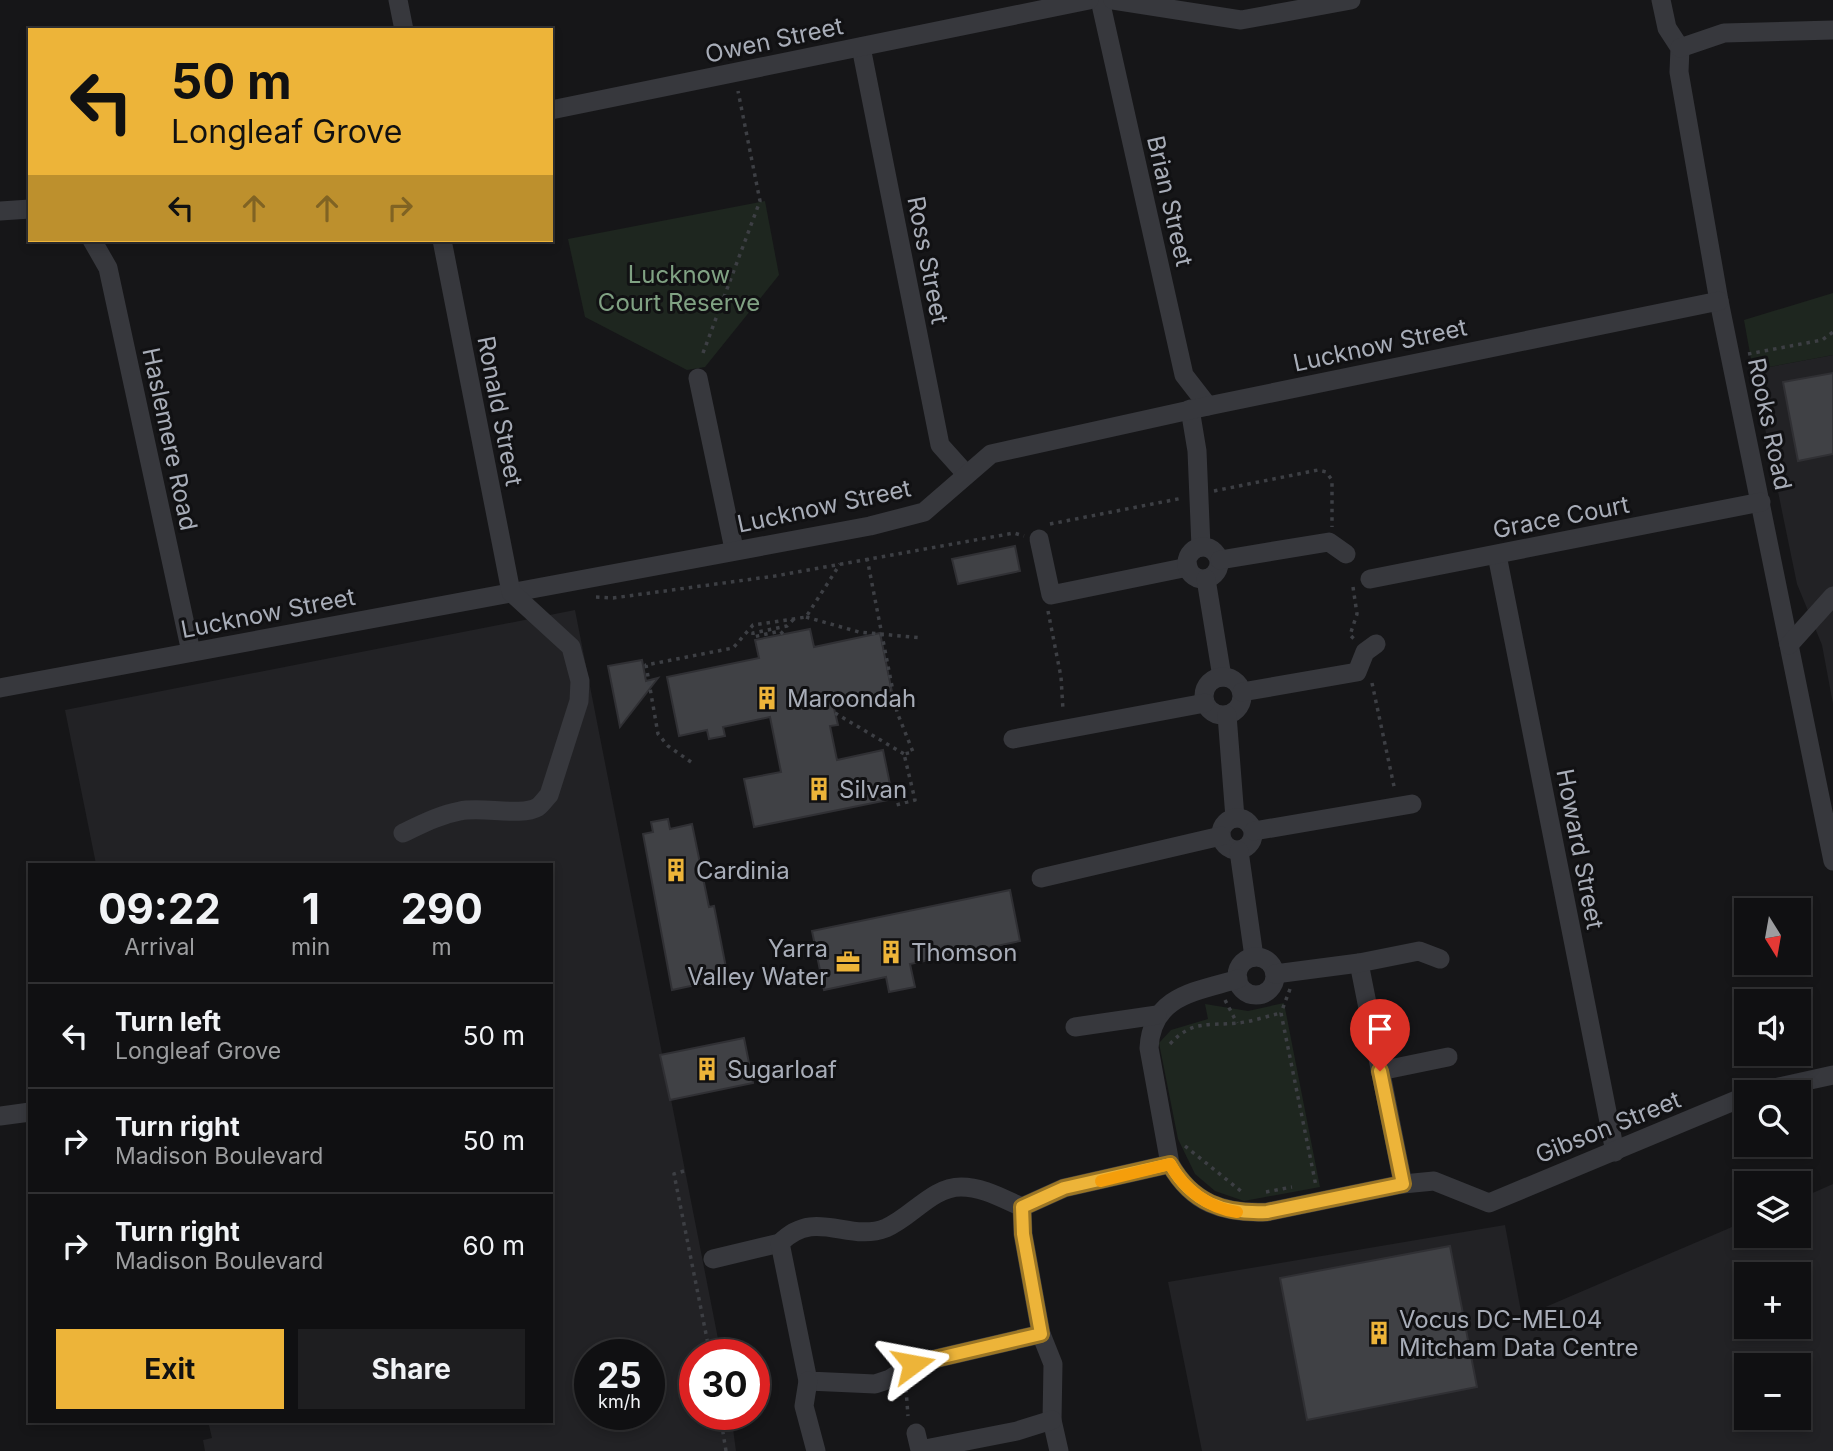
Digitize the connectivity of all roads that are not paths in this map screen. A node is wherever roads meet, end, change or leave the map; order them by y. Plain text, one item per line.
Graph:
1 (398, 0) edge
2 (1089, 0) edge
3 (1100, 0) edge
4 (1113, 0) edge
5 (1351, 0) edge
6 (1661, 0) edge
7 (404, 28) edge
8 (1833, 30) edge
9 (861, 47) junction
10 (1680, 48) junction
11 (553, 110) edge
12 (28, 209) edge
13 (0, 211) edge
14 (93, 242) edge
15 (442, 242) edge
16 (1719, 301) junction
17 (698, 378) dead end
18 (1199, 407) junction
19 (966, 474) junction
20 (1761, 502) junction
21 (1039, 539) road end
22 (1201, 547) junction
23 (734, 549) junction
24 (1346, 554) road end
25 (1497, 555) junction
26 (1220, 560) junction
27 (1188, 567) junction
28 (1206, 579) junction
29 (1370, 579) dead end
30 (511, 592) junction
31 (1833, 596) edge
32 (1789, 645) junction
33 (1371, 648) road end
34 (191, 652) junction
35 (1222, 677) junction
36 (0, 688) edge
37 (1242, 692) junction
38 (1205, 703) junction
39 (1227, 715) junction
40 (1013, 739) dead end
41 (1405, 805) road end
42 (1235, 818) junction
43 (1254, 831) junction
44 (403, 833) dead end
45 (1221, 836) junction
46 (1238, 851) junction
47 (1833, 861) edge
48 (1041, 878) dead end
49 (1254, 957) junction
50 (1440, 959) dead end
51 (1359, 963) junction
52 (1275, 974) junction
53 (1238, 979) junction
54 (1157, 1015) junction
55 (1075, 1027) dead end
56 (1448, 1057) dead end
57 (1380, 1071) junction
58 (1833, 1076) edge
59 (1811, 1081) edge
60 (1734, 1101) edge
61 (28, 1112) edge
62 (0, 1116) edge
63 (1615, 1152) junction
64 (1170, 1164) junction
65 (1403, 1184) junction
66 (1022, 1207) junction
67 (780, 1243) junction
68 (713, 1259) dead end
69 (1041, 1334) junction
70 (808, 1381) junction
71 (1052, 1420) junction
72 (912, 1429) road end
73 (816, 1451) edge
74 (1059, 1451) edge

1 - 7 street
2 - 9 street, Owen Street
3 - 18 street, Brian Street
4 - 5 street
6 - 10 street, Rooks Road
8 - 10 street
9 - 11 street, Owen Street
9 - 19 street, Ross Street
10 - 16 street, Rooks Road
12 - 13 street
14 - 34 street, Haslemere Road
15 - 30 street, Ronald Street
16 - 18 street, Lucknow Street
16 - 20 street, Rooks Road
17 - 23 street
18 - 19 street, Lucknow Street
18 - 22 street
19 - 23 street, Lucknow Street
20 - 25 street, Grace Court
20 - 32 street, Rooks Road
21 - 27 street
22 - 26 street
22 - 27 street
23 - 30 street, Lucknow Street
24 - 26 street
25 - 29 street, Grace Court
25 - 63 street, Howard Street
26 - 28 street
27 - 28 street
28 - 35 street
30 - 34 street, Lucknow Street
30 - 44 street
31 - 32 street
32 - 47 street, Rooks Road
33 - 37 street
34 - 36 street, Lucknow Street
35 - 37 street
35 - 38 street
37 - 39 street
38 - 39 street
38 - 40 street
39 - 42 street
41 - 43 street
42 - 43 street
42 - 45 street
43 - 46 street
45 - 46 street
45 - 48 street
46 - 49 street
49 - 52 street
49 - 53 street
50 - 51 street
51 - 52 street
51 - 57 street
52 - 53 street
53 - 54 street
54 - 55 street
54 - 64 street
56 - 57 street
57 - 65 street
58 - 59 street
60 - 63 street, Gibson Street
61 - 62 street
63 - 65 street, Gibson Street
64 - 65 street
64 - 66 street
66 - 67 street
66 - 69 street
67 - 68 street
67 - 70 street
69 - 70 street
69 - 71 street
70 - 73 street
71 - 72 street
71 - 74 street

